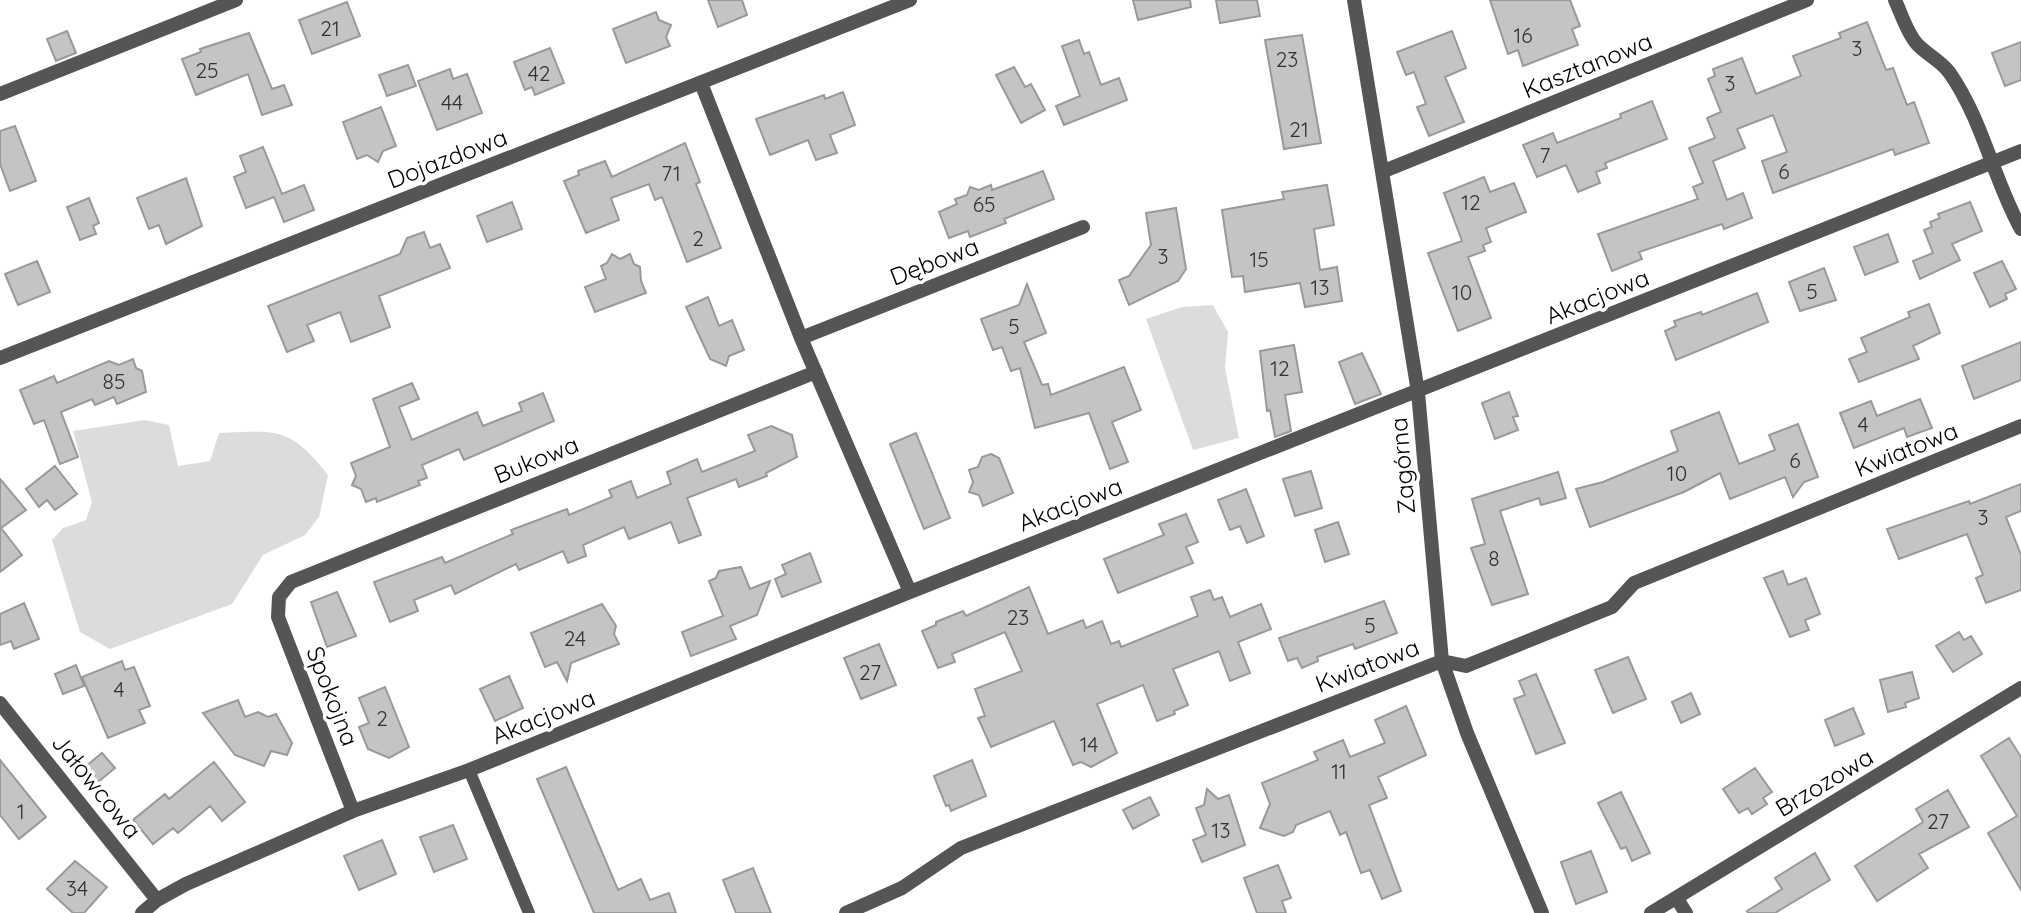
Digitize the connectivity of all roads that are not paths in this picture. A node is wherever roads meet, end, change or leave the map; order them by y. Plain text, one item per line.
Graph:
1 (236, 0) edge
2 (910, 0) edge
3 (1354, 0) edge
4 (1807, 0) edge
5 (1895, 0) edge
6 (701, 83) junction
7 (0, 94) edge
8 (2021, 151) edge
9 (1993, 163) junction
10 (1384, 172) junction
11 (1083, 227) dead end
12 (2021, 229) edge
13 (802, 338) junction
14 (0, 358) edge
15 (816, 372) junction
16 (1418, 392) junction
17 (2021, 426) edge
18 (910, 592) junction
19 (279, 597) joint
20 (1442, 661) junction
21 (2021, 688) edge
22 (0, 703) edge
23 (470, 771) junction
24 (353, 811) junction
25 (1677, 899) junction
26 (157, 900) junction
27 (142, 913) edge
28 (529, 913) edge
29 (846, 913) edge
30 (1542, 913) edge
31 (1650, 913) edge
32 (1686, 913) edge

1 - 7 street
2 - 6 street, Dojazdowa
3 - 10 street, Zagórna
4 - 10 street, Kasztanowa
5 - 9 street
6 - 13 street
6 - 14 street, Dojazdowa
8 - 9 street, Akacjowa
9 - 12 street
9 - 16 street, Akacjowa
10 - 16 street, Zagórna
11 - 13 street, Dębowa
13 - 15 street
15 - 18 street
15 - 19 street, Bukowa
16 - 18 street, Akacjowa
16 - 20 street, Zagórna
17 - 20 street, Kwiatowa
18 - 23 street, Akacjowa
19 - 24 street, Spokojna
20 - 29 street, Kwiatowa
20 - 30 street, Zagórna
21 - 25 street, Brzozowa
22 - 26 street, Jałowcowa
23 - 24 street, Akacjowa
23 - 28 lane
24 - 26 street, Akacjowa
25 - 31 street, Brzozowa
25 - 32 street
26 - 27 street, Akacjowa

